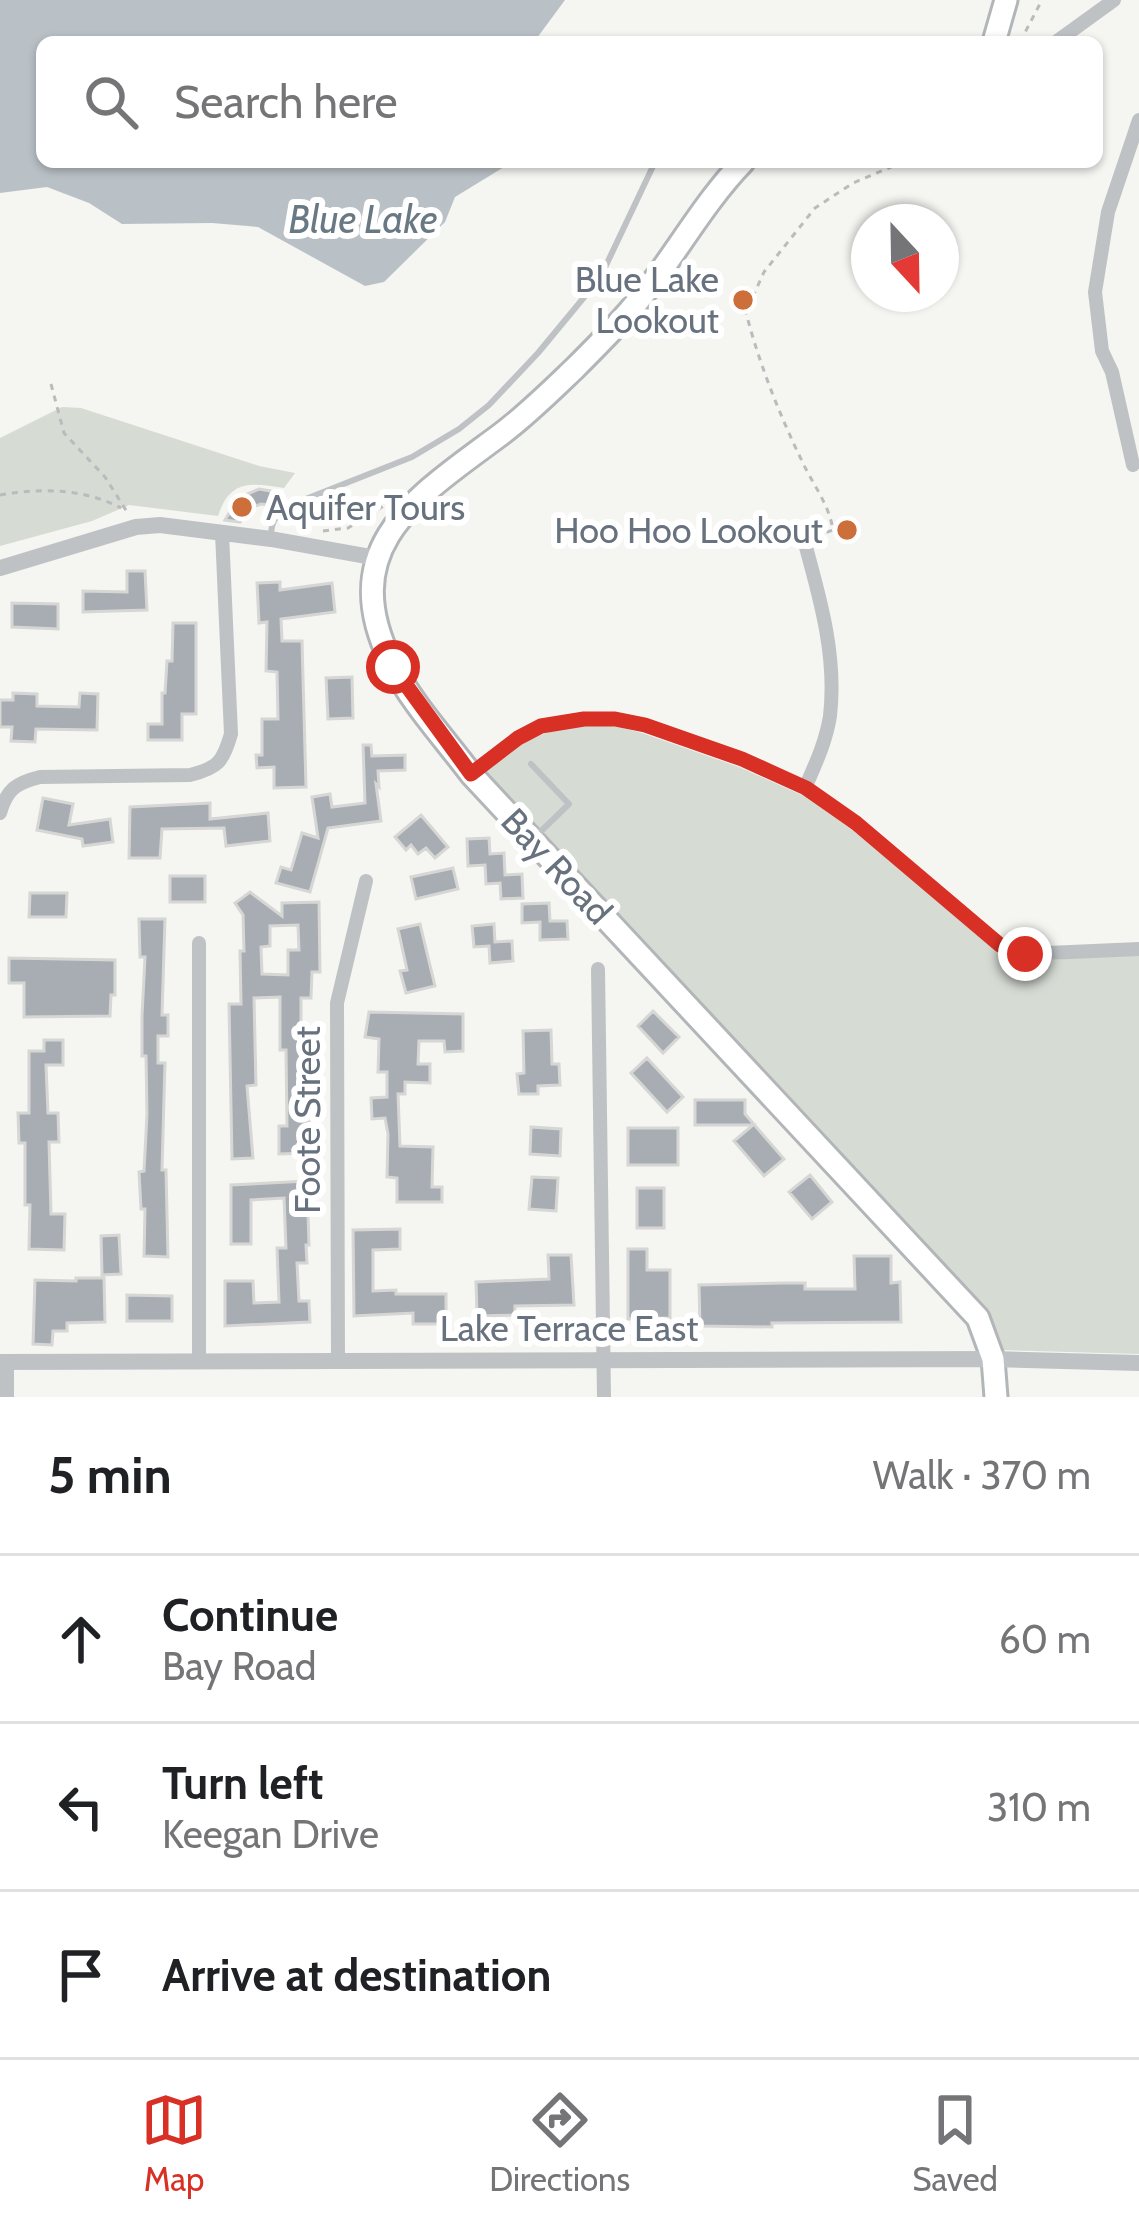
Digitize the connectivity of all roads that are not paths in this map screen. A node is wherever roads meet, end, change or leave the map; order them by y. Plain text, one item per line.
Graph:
1 (1006, 0) edge
2 (1114, 0) edge
3 (996, 36) edge
4 (1064, 36) edge
5 (1139, 120) edge
6 (652, 168) edge
7 (737, 168) edge
8 (1133, 465) dead end
9 (222, 533) junction
10 (271, 539) junction
11 (804, 540) road end
12 (377, 557) junction
13 (0, 568) edge
14 (531, 764) dead end
15 (471, 774) junction
16 (806, 788) junction
17 (0, 813) edge
18 (532, 840) junction
19 (365, 881) dead end
20 (199, 943) dead end
21 (1139, 949) edge
22 (598, 969) dead end
23 (993, 1359) junction
24 (4, 1362) edge
25 (199, 1362) junction
26 (338, 1362) junction
27 (604, 1362) junction
28 (1139, 1363) edge
29 (7, 1397) edge
30 (604, 1397) edge
31 (996, 1397) edge

1 - 3 main road
2 - 4 street
5 - 8 street
6 - 10 lane
7 - 12 main road
9 - 10 street
9 - 13 street
9 - 17 street
10 - 12 street
11 - 16 street
12 - 15 main road, Bay Road
14 - 18 lane
15 - 16 street
15 - 18 main road, Bay Road
16 - 21 street
18 - 23 main road, Bay Road
19 - 26 street, Foote Street
20 - 25 street
22 - 27 street
23 - 27 street, Lake Terrace East
23 - 28 street, Lake Terrace East
23 - 31 main road, Bay Road
24 - 25 street, Lake Terrace East
24 - 29 street
25 - 26 street, Lake Terrace East
26 - 27 street, Lake Terrace East
27 - 30 street

